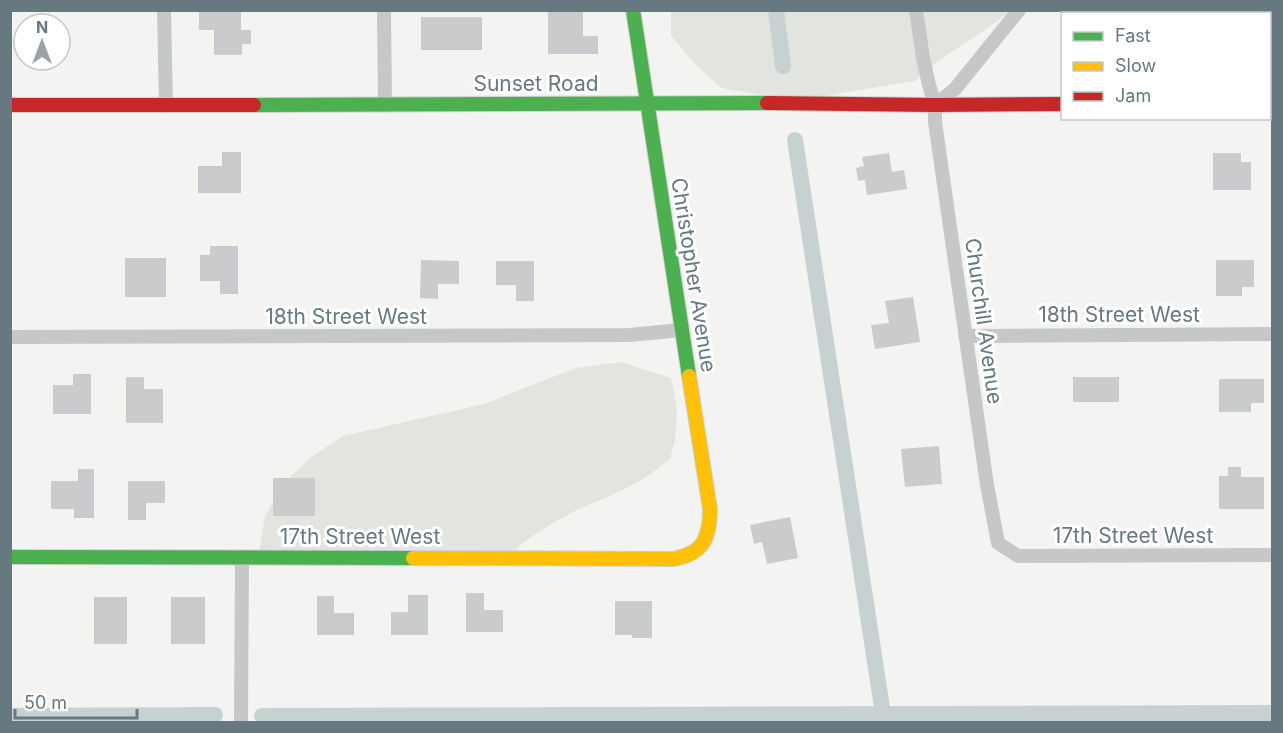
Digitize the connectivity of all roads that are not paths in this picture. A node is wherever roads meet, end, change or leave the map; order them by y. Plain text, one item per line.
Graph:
1 (164, 10) edge
2 (384, 10) edge
3 (633, 10) edge
4 (916, 10) edge
5 (1019, 10) edge
6 (647, 104) junction
7 (1061, 104) edge
8 (10, 105) edge
9 (385, 105) junction
10 (935, 105) junction
11 (165, 106) junction
12 (681, 330) junction
13 (1272, 334) edge
14 (965, 336) junction
15 (10, 337) edge
16 (998, 543) joint
17 (704, 544) joint
18 (1272, 555) edge
19 (10, 557) edge
20 (242, 557) junction
21 (241, 723) edge

1 - 11 street
2 - 9 street
3 - 6 street, Christopher Avenue
4 - 10 street, Churchill Avenue
5 - 10 street
6 - 9 street, Sunset Road
6 - 10 street, Sunset Road
6 - 12 street, Christopher Avenue
7 - 10 street, Sunset Road
8 - 11 street, Sunset Road
9 - 11 street, Sunset Road
10 - 14 street, Churchill Avenue
12 - 15 street, 18th Street West
12 - 17 street, Christopher Avenue
13 - 14 street, 18th Street West
14 - 16 street, Churchill Avenue
16 - 18 street, 17th Street West
17 - 20 street, 17th Street West
19 - 20 street, 17th Street West
20 - 21 street

